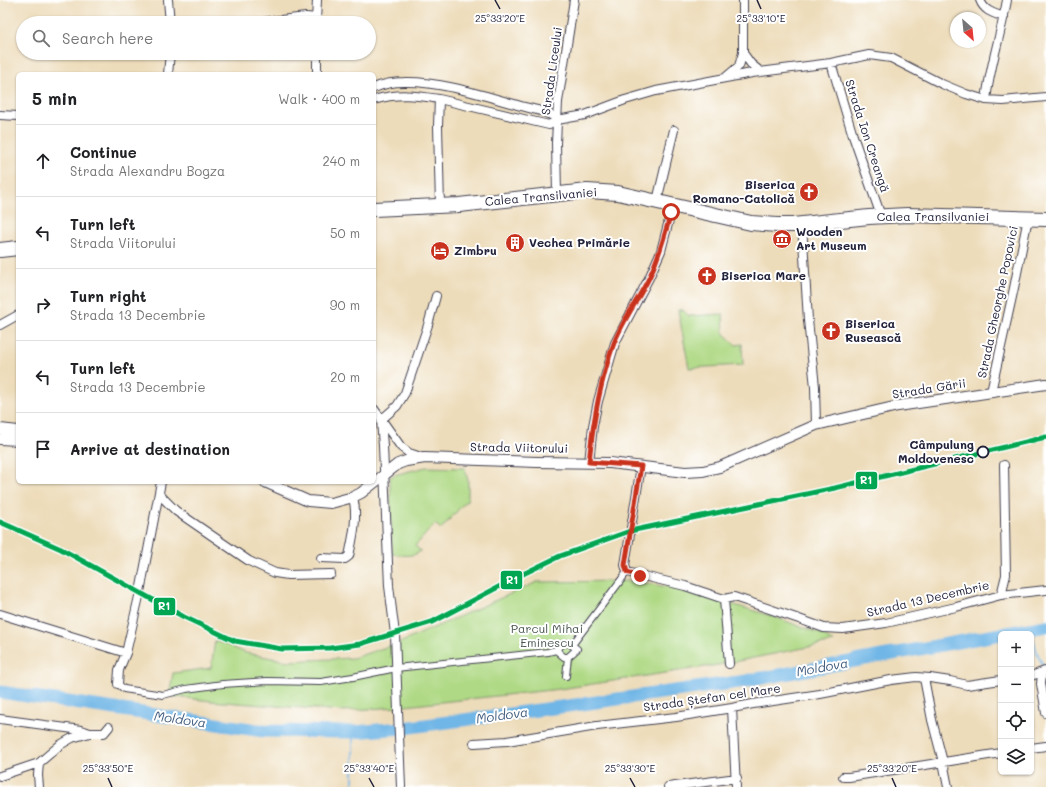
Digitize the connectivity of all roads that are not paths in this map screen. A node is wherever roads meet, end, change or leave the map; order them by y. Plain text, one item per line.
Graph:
1 (168, 0) edge
2 (317, 0) edge
3 (574, 0) edge
4 (743, 0) edge
5 (980, 0) edge
6 (1007, 0) edge
7 (169, 16) edge
8 (316, 16) edge
9 (1004, 17) junction
10 (743, 53) junction
11 (169, 60) edge
12 (317, 60) edge
13 (831, 63) junction
14 (168, 72) edge
15 (317, 72) edge
16 (762, 72) junction
17 (723, 78) junction
18 (376, 87) edge
19 (1046, 97) edge
20 (439, 99) junction
21 (376, 100) edge
22 (986, 100) junction
23 (0, 115) edge
24 (16, 116) edge
25 (558, 120) junction
26 (674, 130) dead end
27 (557, 194) junction
28 (657, 201) junction
29 (673, 205) junction
30 (440, 206) junction
31 (376, 209) edge
32 (881, 216) junction
33 (1028, 218) junction
34 (1046, 218) edge
35 (802, 224) junction
36 (16, 248) edge
37 (0, 250) edge
38 (436, 296) dead end
39 (16, 315) edge
40 (0, 326) edge
41 (1046, 384) edge
42 (991, 392) junction
43 (376, 412) edge
44 (381, 420) junction
45 (816, 425) junction
46 (0, 429) edge
47 (16, 431) edge
48 (0, 439) edge
49 (16, 440) edge
50 (425, 458) junction
51 (589, 462) junction
52 (1004, 465) dead end
53 (641, 466) junction
54 (384, 475) junction
55 (376, 482) edge
56 (161, 484) edge
57 (270, 484) edge
58 (373, 484) edge
59 (159, 494) junction
60 (353, 497) junction
61 (321, 558) dead end
62 (627, 572) junction
63 (331, 574) dead end
64 (1046, 590) edge
65 (1001, 595) junction
66 (724, 599) junction
67 (0, 614) edge
68 (572, 645) junction
69 (556, 650) junction
70 (126, 653) junction
71 (568, 657) junction
72 (729, 664) dead end
73 (396, 668) junction
74 (1044, 672) edge
75 (1034, 675) edge
76 (566, 676) dead end
77 (924, 678) junction
78 (998, 680) edge
79 (118, 684) joint
80 (732, 708) junction
81 (1046, 713) edge
82 (0, 719) edge
83 (110, 727) dead end
84 (90, 733) junction
85 (474, 743) dead end
86 (1046, 746) edge
87 (1034, 748) edge
88 (998, 753) edge
89 (943, 762) junction
90 (39, 763) junction
91 (0, 776) edge
92 (843, 777) dead end
93 (737, 778) junction
94 (39, 787) edge
95 (401, 787) edge
96 (668, 787) edge
97 (736, 787) edge
98 (948, 787) edge

1 - 7 street
2 - 8 street
3 - 25 street, Strada Liceului
4 - 10 street
5 - 9 street
6 - 9 street
9 - 22 street
10 - 16 street
10 - 17 street
11 - 14 street
12 - 15 street
13 - 16 street
13 - 22 street
13 - 32 street, Strada Ion Creangă
16 - 17 street
17 - 25 street
18 - 25 street
19 - 22 street
20 - 21 street
20 - 25 street
20 - 30 street
23 - 24 street
25 - 27 street, Strada Liceului
26 - 28 street
27 - 28 highway, Calea Transilvaniei
27 - 30 highway, Calea Transilvaniei
28 - 29 highway, Calea Transilvaniei
29 - 35 highway, Calea Transilvaniei
29 - 51 street
30 - 31 highway, Calea Transilvaniei
32 - 33 highway, Calea Transilvaniei
32 - 35 highway, Calea Transilvaniei
33 - 34 highway, Calea Transilvaniei
33 - 42 street, Strada Gheorghe Popovici
35 - 45 street
36 - 37 highway
38 - 44 street
39 - 40 street
41 - 42 street, Strada Gării
42 - 45 street, Strada Gării
43 - 44 street
44 - 50 street
44 - 54 street
45 - 53 street, Strada Viitorului
46 - 47 street
48 - 49 street
50 - 51 street, Strada Viitorului
50 - 54 street, Strada Viitorului
51 - 53 street, Strada Viitorului
52 - 65 street
53 - 62 street
54 - 55 street, Strada Viitorului
54 - 73 street
56 - 59 street
57 - 60 street, Strada Viitorului
58 - 60 street, Strada Viitorului
59 - 63 street
59 - 70 street
60 - 61 street
62 - 66 street, Strada 13 Decembrie
62 - 68 street
64 - 65 street, Strada 13 Decembrie
65 - 66 street, Strada 13 Decembrie
66 - 72 street
67 - 70 street
68 - 69 street
68 - 71 street
69 - 71 street
69 - 73 street
70 - 79 street
71 - 76 street
73 - 79 street
73 - 95 street
74 - 75 street
74 - 81 street
77 - 78 street, Strada Ștefan cel Mare
77 - 80 street, Strada Ștefan cel Mare
77 - 89 street
80 - 85 street, Strada Ștefan cel Mare
80 - 93 street
82 - 84 street
83 - 84 street
84 - 90 street
86 - 87 street
88 - 89 street
89 - 92 street
89 - 98 street
90 - 91 street
90 - 94 street
93 - 96 street
93 - 97 street

